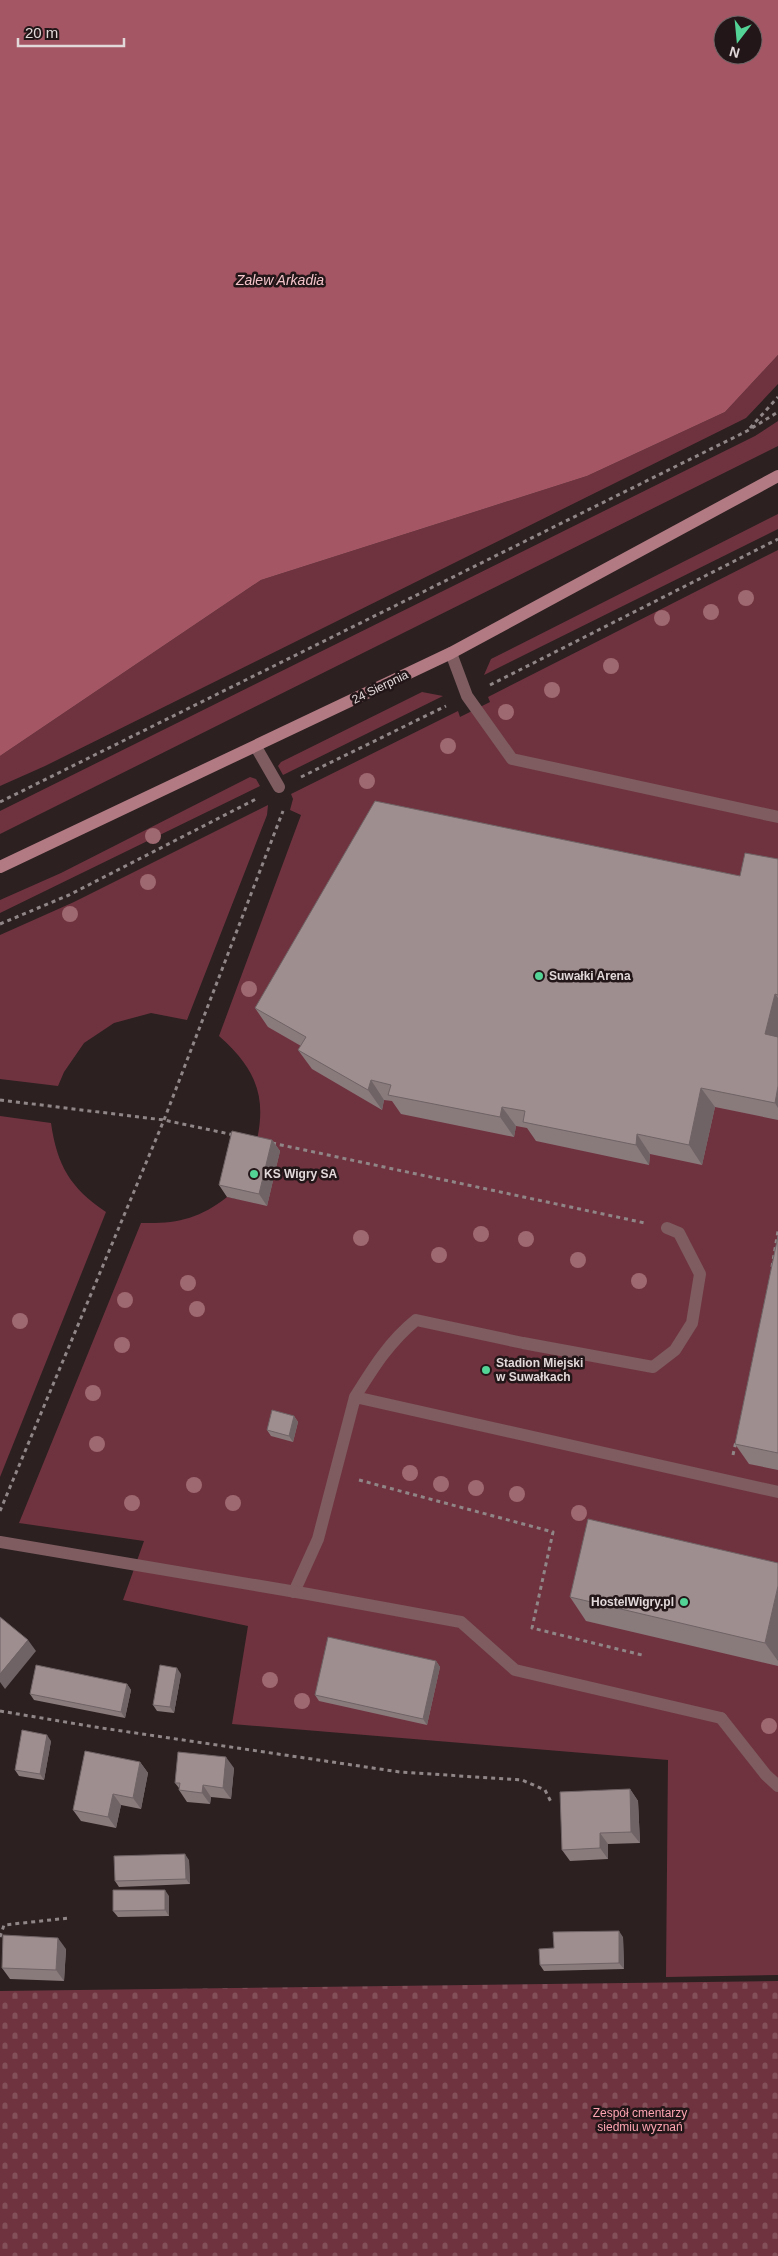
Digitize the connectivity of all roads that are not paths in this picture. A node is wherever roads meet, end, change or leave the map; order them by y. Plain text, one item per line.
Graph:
1 (778, 476) edge
2 (778, 482) edge
3 (752, 492) junction
4 (451, 653) junction
5 (256, 747) junction
6 (279, 787) road end
7 (778, 817) edge
8 (0, 867) edge
9 (667, 1228) road end
10 (355, 1397) junction
11 (778, 1492) edge
12 (0, 1542) edge
13 (294, 1592) junction
14 (778, 1786) edge

1 - 3 main road, 24 Sierpnia
2 - 3 main road, 24 Sierpnia
3 - 4 main road, 24 Sierpnia
4 - 5 main road, 24 Sierpnia
4 - 7 street
5 - 6 street
5 - 8 main road, 24 Sierpnia
9 - 10 street
10 - 11 street
10 - 13 street
12 - 13 street
13 - 14 street

